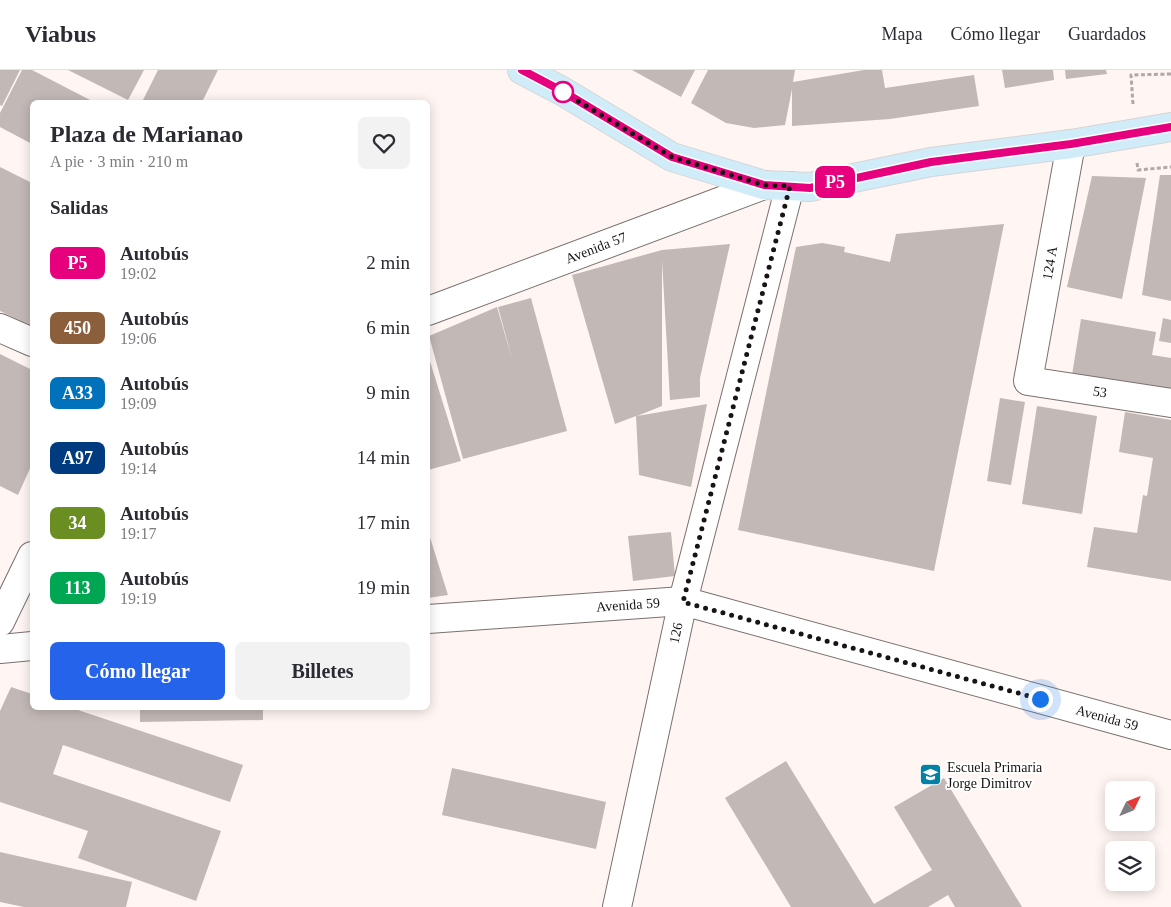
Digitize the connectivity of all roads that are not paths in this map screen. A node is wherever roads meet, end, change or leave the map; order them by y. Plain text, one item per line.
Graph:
1 (522, 70) edge
2 (1171, 127) edge
3 (1071, 144) junction
4 (777, 185) junction
5 (430, 310) edge
6 (0, 328) edge
7 (30, 341) edge
8 (1028, 381) joint
9 (1171, 403) edge
10 (30, 560) edge
11 (683, 602) junction
12 (430, 619) edge
13 (0, 622) edge
14 (30, 646) edge
15 (0, 648) edge
16 (1171, 735) edge
17 (617, 907) edge

1 - 4 main road
2 - 3 main road
3 - 4 main road
3 - 8 street, 124 A
4 - 5 street, Avenida 57
4 - 11 street, 126
6 - 7 street
8 - 9 street, 53
10 - 13 street
11 - 12 street, Avenida 59
11 - 16 street, Avenida 59
11 - 17 street, 126
14 - 15 street

